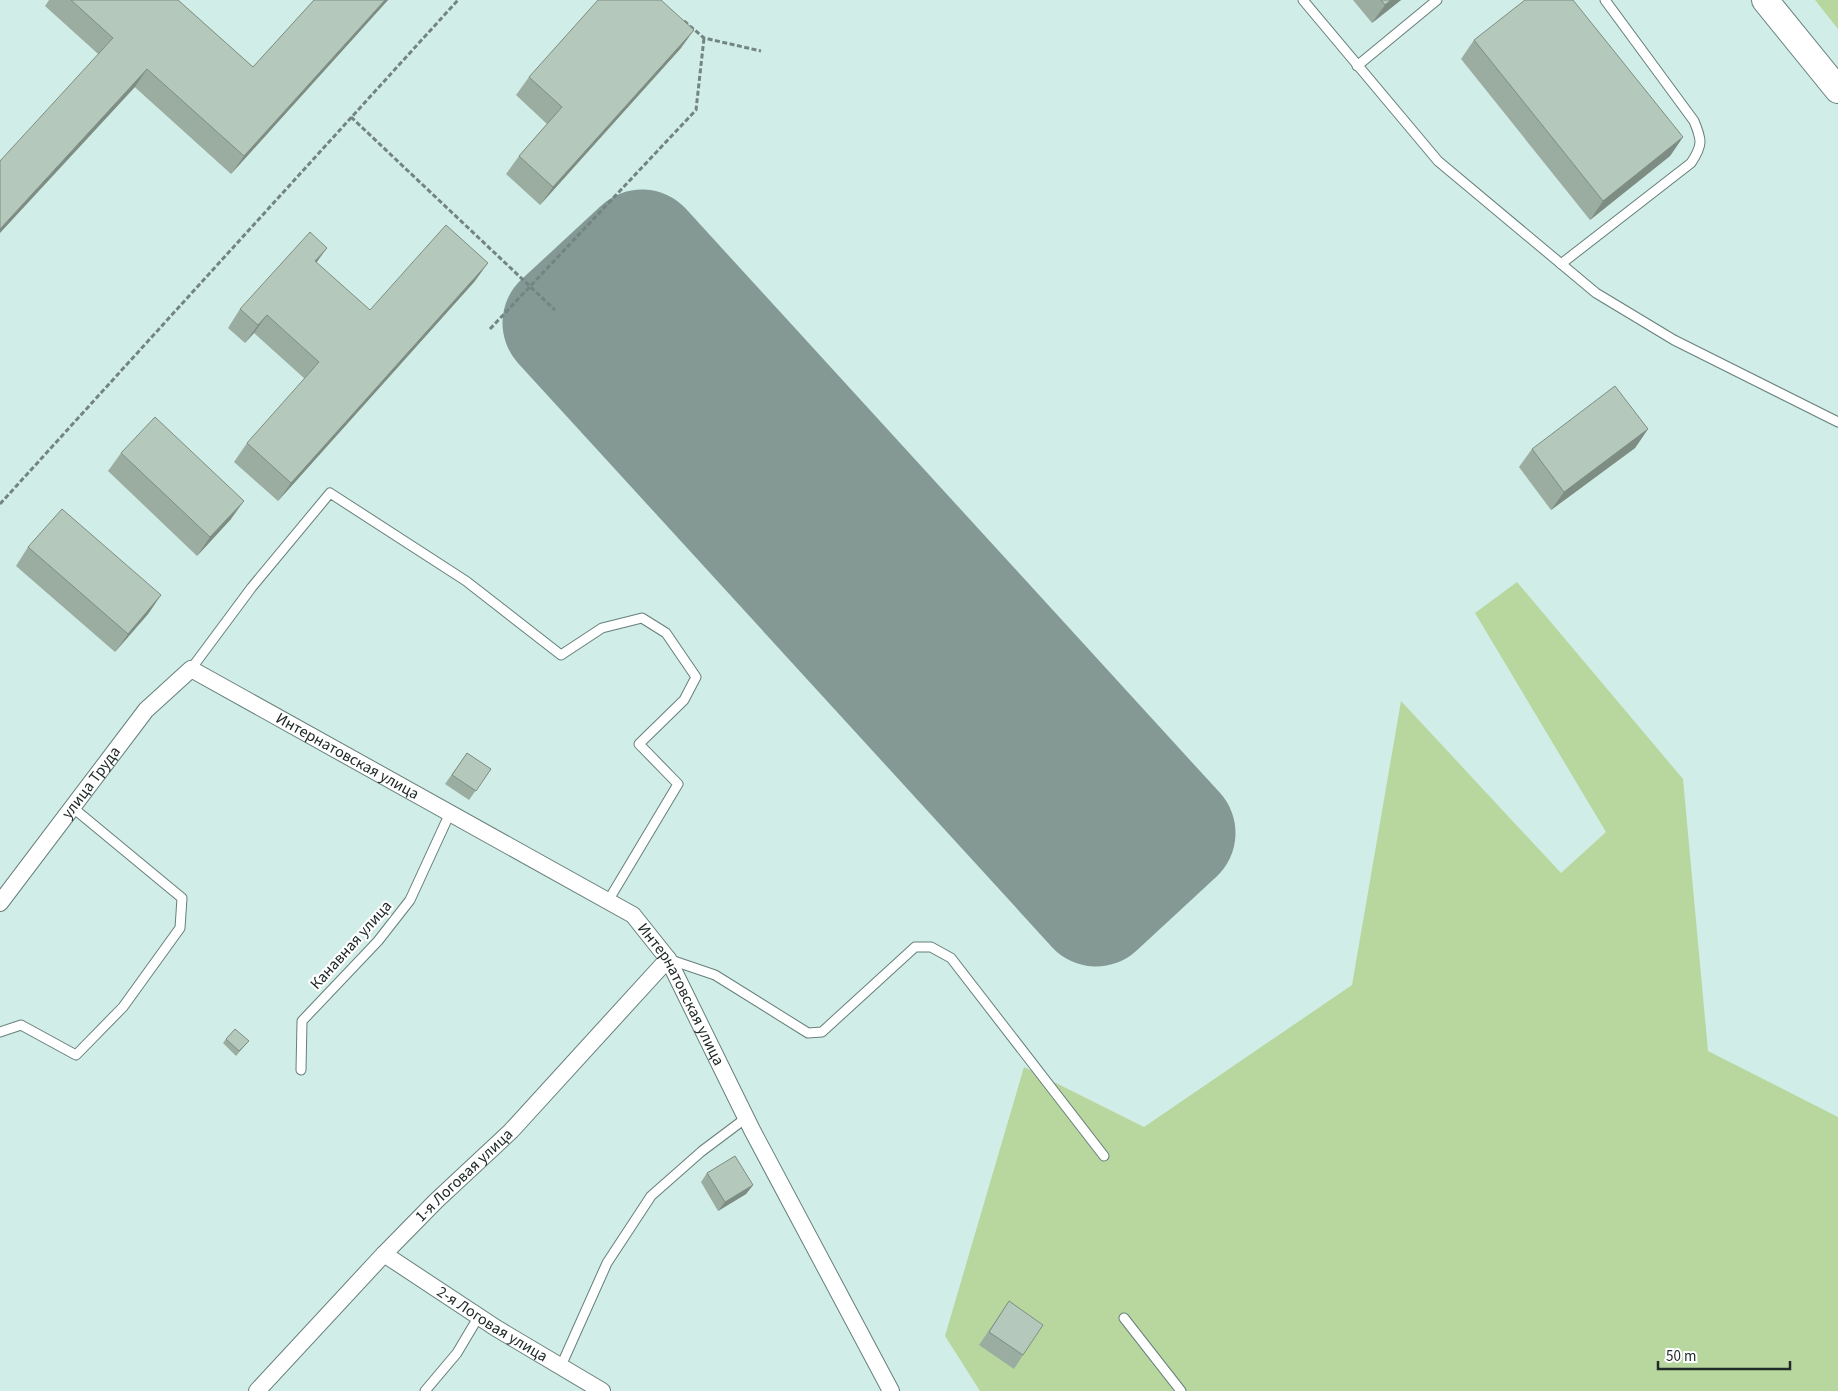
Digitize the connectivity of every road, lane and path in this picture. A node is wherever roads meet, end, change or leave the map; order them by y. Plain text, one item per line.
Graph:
1 (458, 0) edge
2 (1303, 0) edge
3 (1437, 0) edge
4 (1605, 0) edge
5 (1765, 0) edge
6 (682, 19) edge
7 (704, 38) junction
8 (761, 51) dead end
9 (1357, 66) junction
10 (1838, 90) edge
11 (351, 117) junction
12 (1561, 264) junction
13 (531, 287) junction
14 (555, 310) dead end
15 (490, 329) dead end
16 (1838, 422) edge
17 (0, 504) edge
18 (191, 669) junction
19 (72, 807) junction
20 (450, 813) junction
21 (608, 901) junction
22 (0, 903) edge
23 (668, 959) junction
24 (0, 1032) edge
25 (301, 1070) dead end
26 (746, 1118) junction
27 (1104, 1156) dead end
28 (384, 1254) junction
29 (479, 1316) junction
30 (1124, 1318) dead end
31 (561, 1366) junction
32 (257, 1391) edge
33 (425, 1391) edge
34 (602, 1391) edge
35 (891, 1391) edge
36 (1181, 1391) edge

1 - 11 path
2 - 9 lane
3 - 9 lane
4 - 12 lane
5 - 10 main road
6 - 7 path
7 - 8 path
7 - 13 path
9 - 12 lane
11 - 13 path
11 - 17 path
12 - 16 lane
13 - 14 path
13 - 15 path
18 - 19 street, улица Труда
18 - 20 street, Интернатовская улица
18 - 21 lane
19 - 22 street, улица Труда
19 - 24 lane
20 - 21 street, Интернатовская улица
20 - 25 lane, Канавная улица
21 - 23 street, Интернатовская улица
23 - 26 street, Интернатовская улица
23 - 27 lane
23 - 28 street, 1-я Логовая улица
26 - 31 lane
26 - 35 street, Интернатовская улица
28 - 29 street, 2-я Логовая улица
28 - 32 street, 1-я Логовая улица
29 - 31 street, 2-я Логовая улица
29 - 33 lane
30 - 36 lane
31 - 34 street, 2-я Логовая улица

